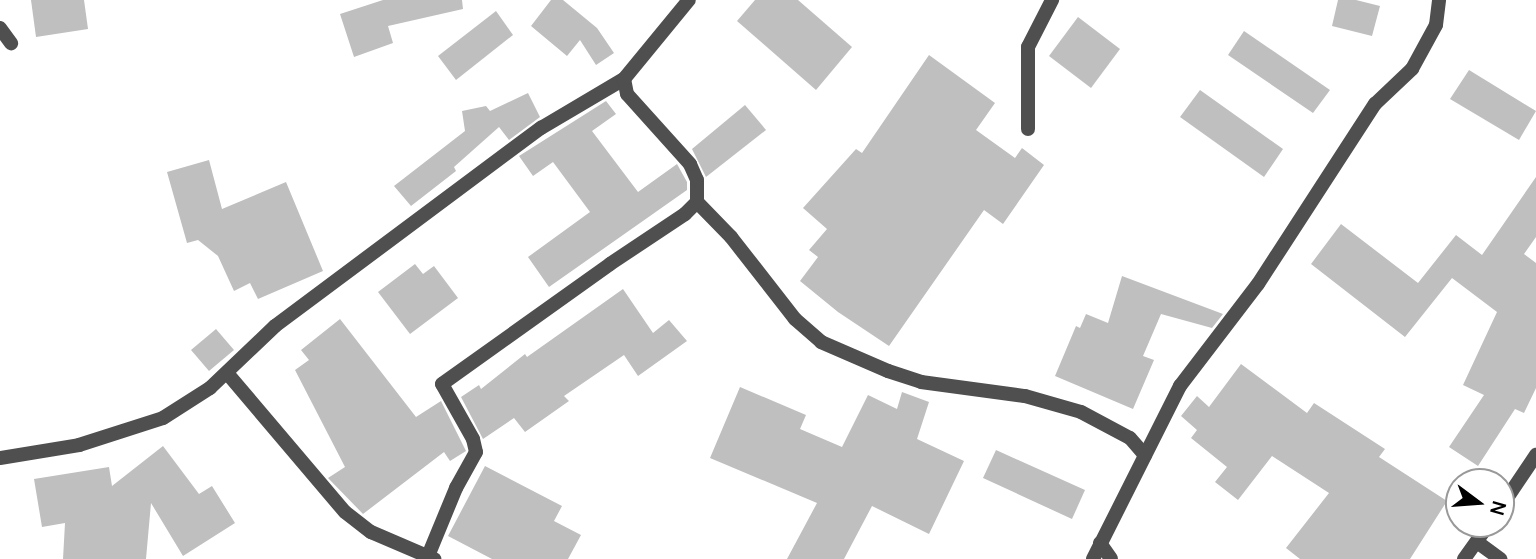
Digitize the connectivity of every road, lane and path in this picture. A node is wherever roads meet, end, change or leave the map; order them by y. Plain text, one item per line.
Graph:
1 (688, 0) edge
2 (1052, 0) edge
3 (1439, 0) edge
4 (0, 28) edge
5 (10, 43) dead end
6 (624, 79) junction
7 (1028, 129) dead end
8 (696, 202) junction
9 (227, 373) junction
10 (1145, 454) junction
11 (1536, 455) edge
12 (0, 458) edge
13 (1515, 486) edge
14 (1480, 538) edge
15 (1477, 542) junction
16 (1100, 543) junction
17 (431, 557) edge
18 (1093, 559) edge
19 (1111, 559) edge
20 (1464, 559) edge
21 (1500, 559) edge

1 - 6 street
2 - 7 street
3 - 10 street
4 - 5 street
6 - 8 street
6 - 9 street
8 - 10 street
8 - 17 street
9 - 12 street
9 - 17 street
10 - 16 street
11 - 13 street
14 - 15 street
15 - 20 street
15 - 21 street
16 - 18 street
16 - 19 street

